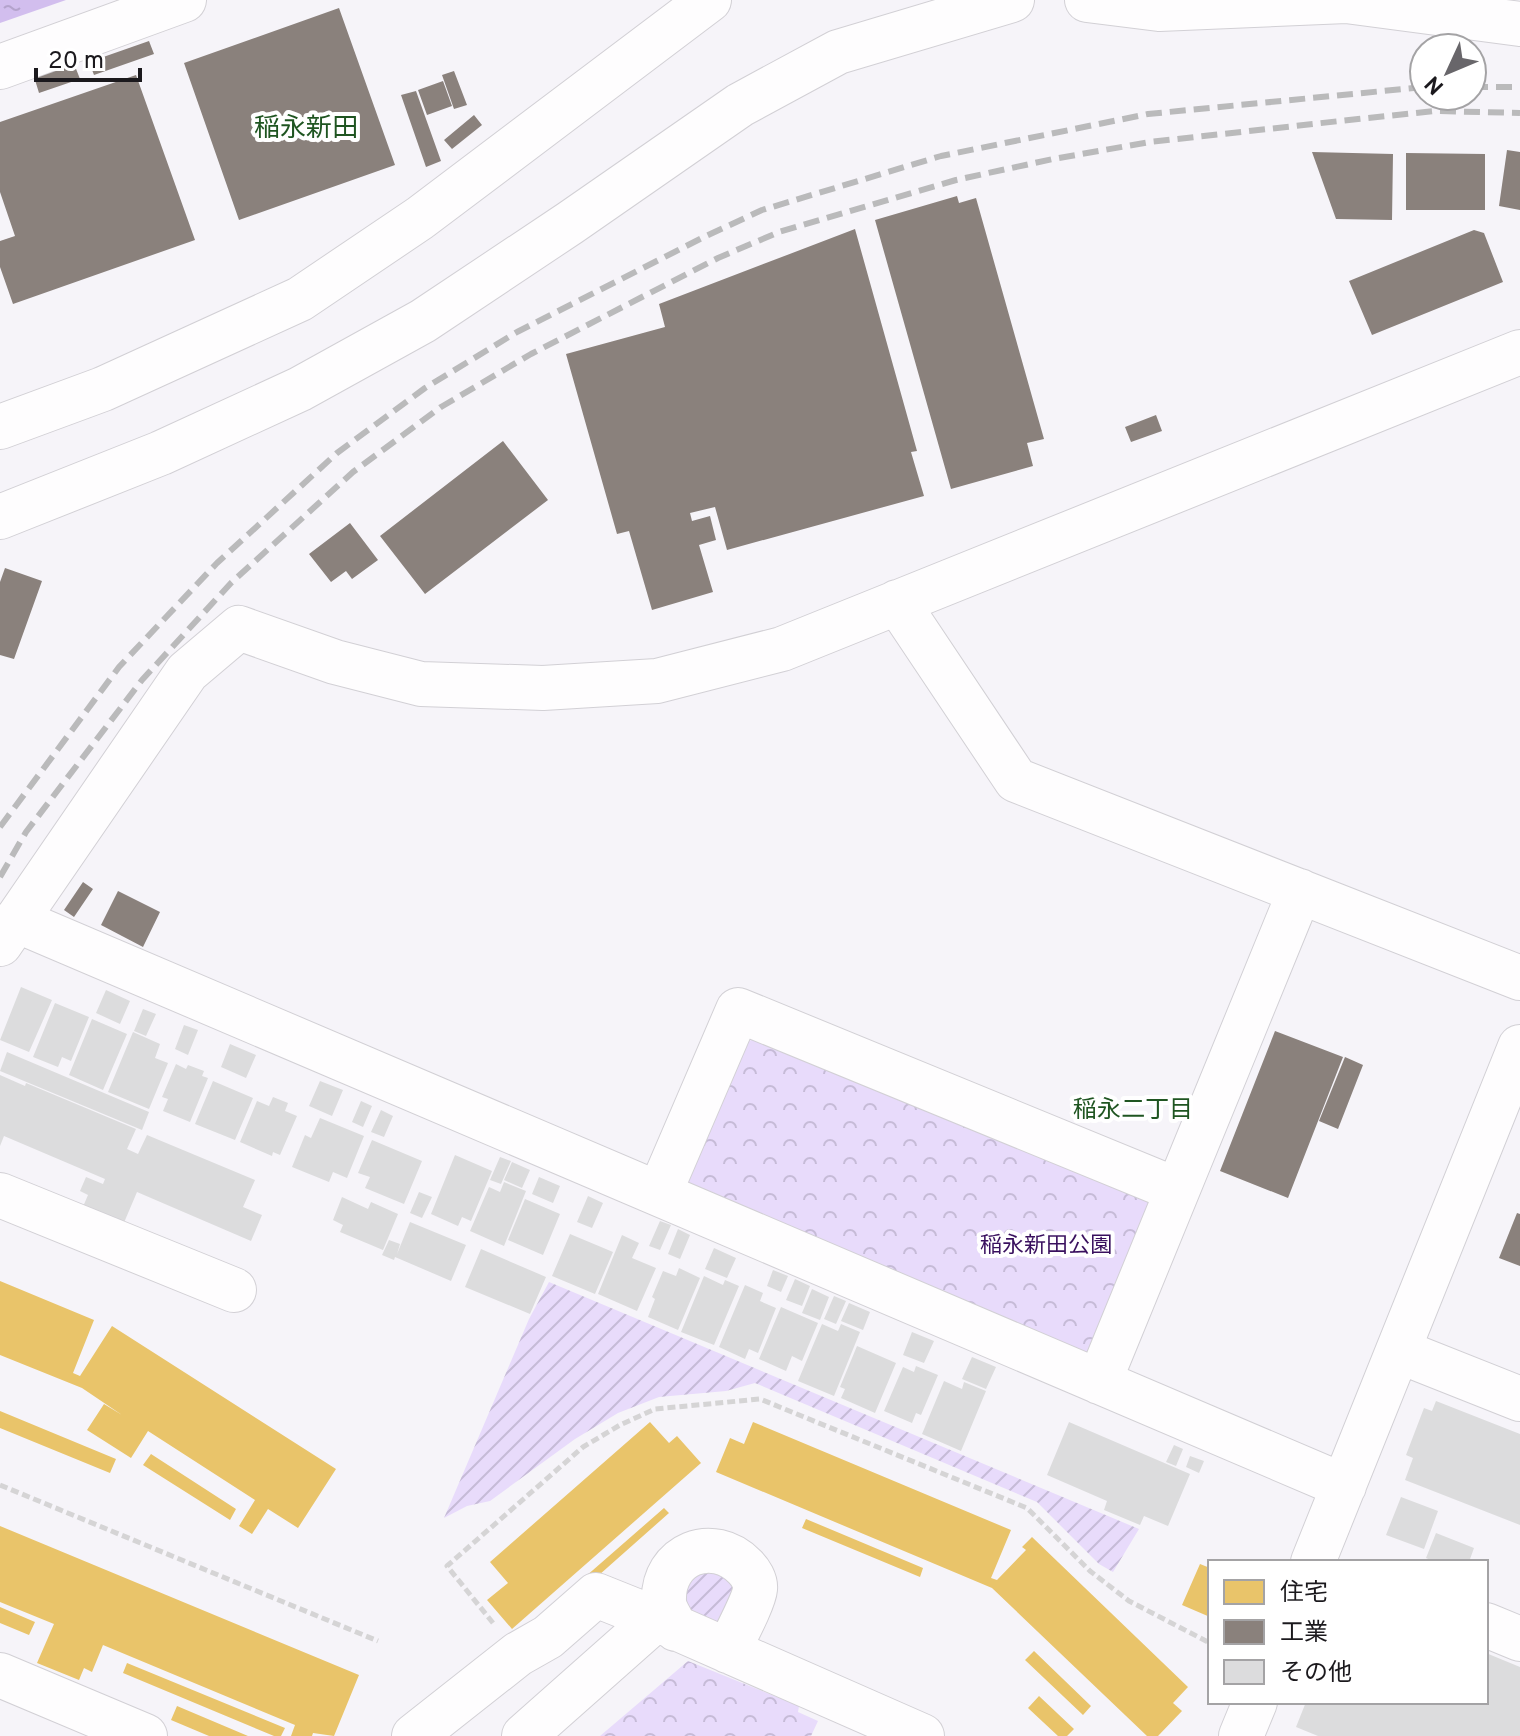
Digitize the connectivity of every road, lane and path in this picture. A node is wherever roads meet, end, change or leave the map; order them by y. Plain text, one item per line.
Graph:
1 (184, 0) edge
2 (709, 0) edge
3 (1012, 0) edge
4 (1087, 0) edge
5 (1520, 24) edge
6 (0, 67) edge
7 (1520, 352) edge
8 (0, 427) edge
9 (0, 517) edge
10 (897, 602) junction
11 (1300, 891) junction
12 (8, 932) edge
13 (1520, 978) edge
14 (1520, 1047) edge
15 (1177, 1190) junction
16 (659, 1194) junction
17 (0, 1195) edge
18 (234, 1290) dead end
19 (1399, 1351) junction
20 (1099, 1382) junction
21 (1520, 1399) edge
22 (0, 1485) edge
23 (1344, 1486) junction
24 (1319, 1560) edge
25 (666, 1624) junction
26 (1488, 1626) edge
27 (1520, 1639) edge
28 (378, 1641) dead end
29 (1208, 1642) edge
30 (728, 1651) junction
31 (518, 1654) junction
32 (0, 1675) edge
33 (468, 1693) junction
34 (1254, 1704) edge
35 (145, 1736) edge
36 (414, 1736) edge
37 (523, 1736) edge
38 (922, 1736) edge
39 (1241, 1736) edge

1 - 6 street
2 - 8 street
3 - 9 street
4 - 5 street
7 - 10 street
10 - 11 street
10 - 12 street
11 - 13 street
11 - 15 street
12 - 16 street
14 - 19 street
15 - 16 street
15 - 20 street
16 - 20 street
17 - 18 street
19 - 21 street
19 - 23 street
20 - 23 street
22 - 28 path
23 - 24 street
25 - 30 street
25 - 30 street
25 - 31 street
25 - 37 street
26 - 27 street
29 - 31 path
30 - 38 street
31 - 33 street
32 - 35 street
33 - 36 street
33 - 37 street
34 - 39 street

